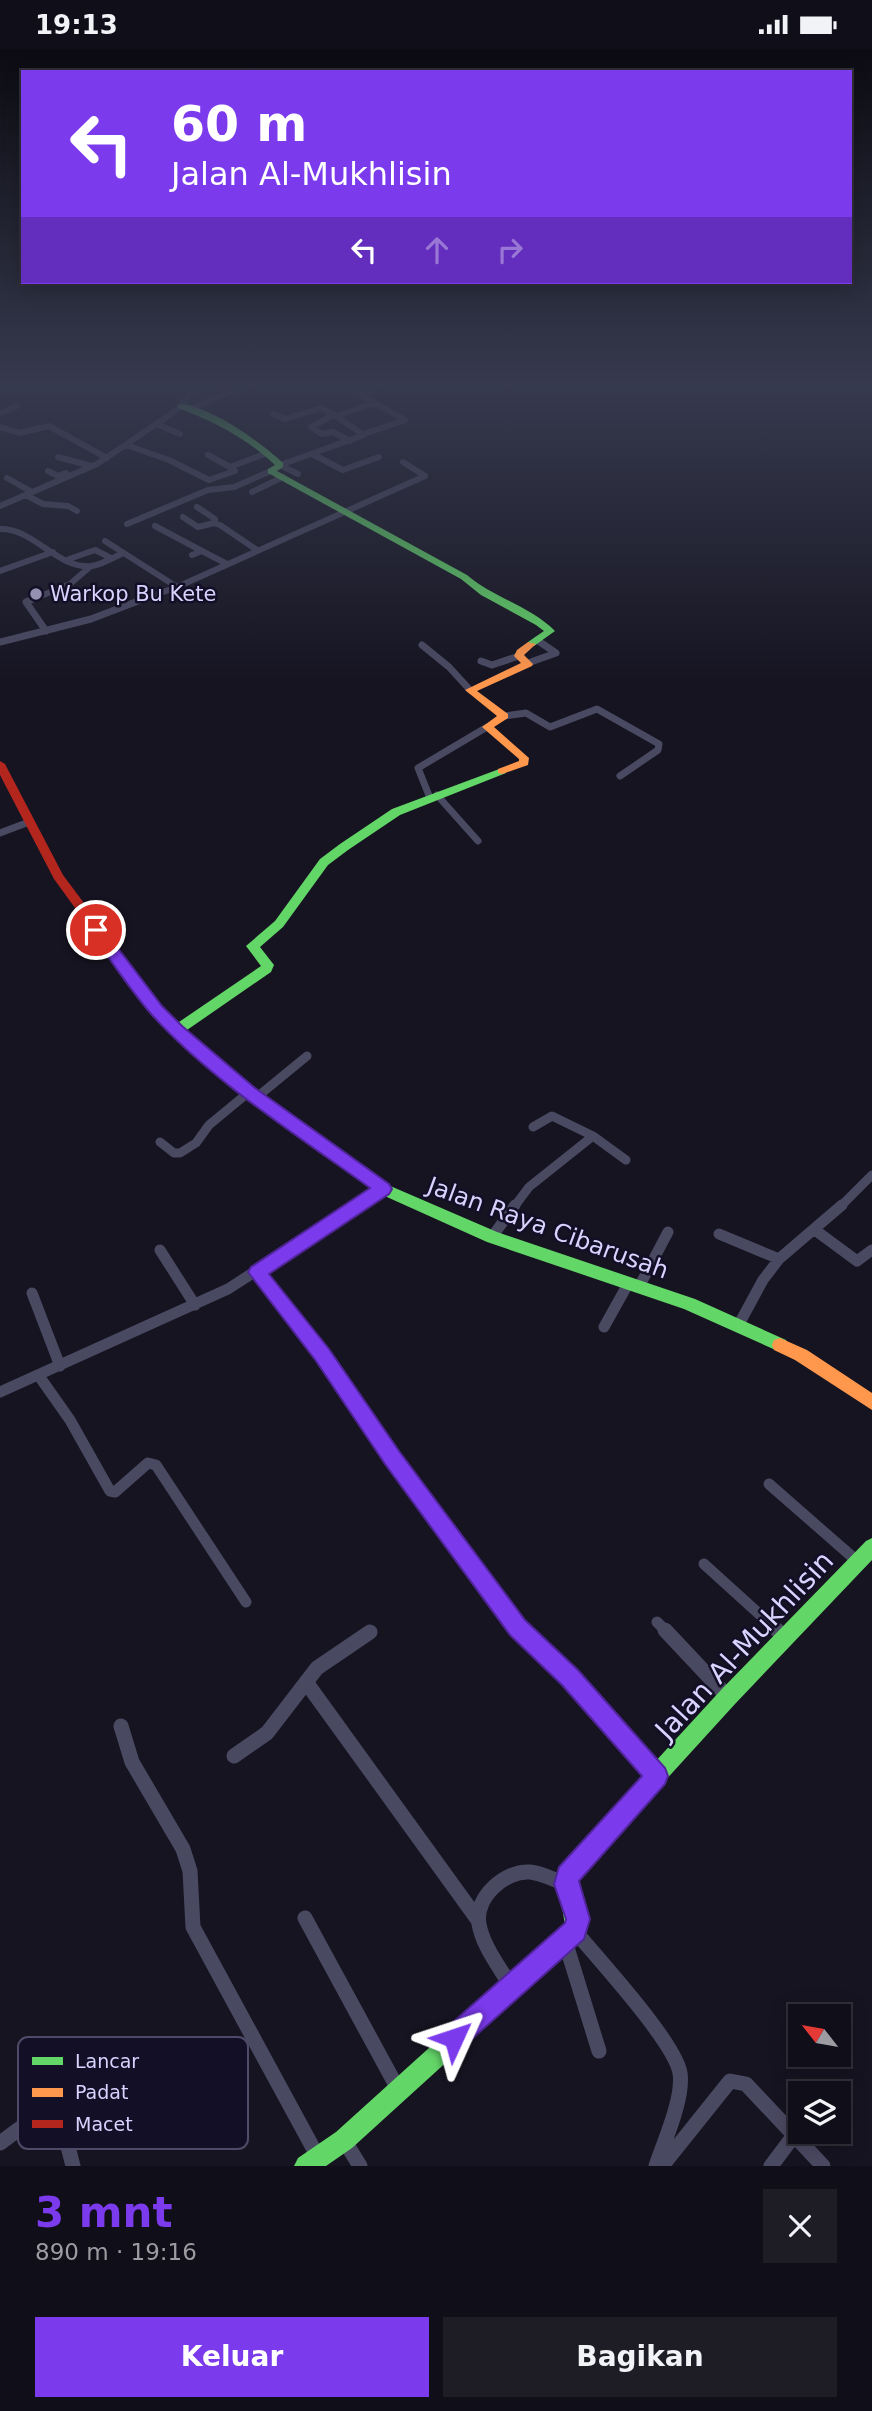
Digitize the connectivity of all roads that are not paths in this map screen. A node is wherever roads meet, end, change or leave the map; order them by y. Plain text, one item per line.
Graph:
1 (17, 485) edge
2 (48, 485) edge
3 (241, 485) edge
4 (263, 485) edge
5 (304, 485) edge
6 (406, 485) edge
7 (252, 492) dead end
8 (29, 493) junction
9 (0, 506) edge
10 (197, 507) dead end
11 (78, 511) dead end
12 (348, 511) junction
13 (183, 517) dead end
14 (214, 523) junction
15 (127, 524) dead end
16 (155, 526) dead end
17 (0, 529) edge
18 (105, 541) dead end
19 (257, 550) junction
20 (202, 551) junction
21 (54, 552) junction
22 (123, 553) junction
23 (192, 555) dead end
24 (111, 558) junction
25 (69, 559) junction
26 (227, 564) junction
27 (91, 566) junction
28 (0, 571) edge
29 (177, 587) junction
30 (46, 631) junction
31 (537, 640) junction
32 (0, 642) edge
33 (422, 645) dead end
34 (524, 659) junction
35 (481, 661) dead end
36 (470, 690) junction
37 (503, 716) junction
38 (487, 727) junction
39 (0, 767) edge
40 (620, 776) dead end
41 (433, 797) junction
42 (29, 822) junction
43 (0, 833) edge
44 (478, 841) dead end
45 (177, 1030) junction
46 (307, 1056) dead end
47 (253, 1095) junction
48 (533, 1127) dead end
49 (593, 1136) junction
50 (160, 1142) dead end
51 (626, 1160) dead end
52 (872, 1175) edge
53 (383, 1189) junction
54 (815, 1230) junction
55 (668, 1233) dead end
56 (719, 1234) dead end
57 (492, 1237) junction
58 (160, 1250) dead end
59 (872, 1250) edge
60 (779, 1259) junction
61 (257, 1272) junction
62 (634, 1285) junction
63 (32, 1293) dead end
64 (195, 1304) junction
65 (738, 1326) junction
66 (604, 1327) dead end
67 (60, 1366) junction
68 (39, 1377) junction
69 (0, 1392) edge
70 (872, 1402) edge
71 (769, 1484) dead end
72 (872, 1547) edge
73 (857, 1561) junction
74 (704, 1564) dead end
75 (247, 1602) dead end
76 (657, 1622) dead end
77 (370, 1633) dead end
78 (785, 1638) junction
79 (306, 1682) junction
80 (728, 1697) junction
81 (121, 1726) dead end
82 (234, 1756) dead end
83 (657, 1776) junction
84 (566, 1884) junction
85 (305, 1918) dead end
86 (478, 1920) junction
87 (570, 1936) junction
88 (511, 1987) junction
89 (599, 2051) dead end
90 (398, 2089) junction
91 (788, 2127) edge
92 (18, 2131) edge
93 (344, 2140) junction
94 (0, 2143) edge
95 (788, 2143) edge
96 (804, 2144) edge
97 (69, 2149) edge
98 (312, 2162) edge
99 (73, 2166) edge
100 (360, 2166) edge
101 (656, 2166) edge
102 (662, 2166) edge
103 (771, 2166) edge
104 (824, 2166) edge

1 - 8 street
2 - 8 street
3 - 15 street
4 - 7 street
5 - 12 street
6 - 12 street
8 - 9 street
8 - 11 street
10 - 14 street
12 - 19 street
12 - 31 street
13 - 14 street
14 - 19 street
16 - 20 street
17 - 21 street
18 - 22 street
19 - 26 street
20 - 23 street
20 - 26 street
21 - 25 street
21 - 28 street
22 - 24 street
22 - 29 street
24 - 25 street
24 - 27 street
25 - 27 street
26 - 29 street
27 - 30 street
29 - 30 street
30 - 32 street
31 - 34 street
31 - 34 street
33 - 36 street
34 - 35 street
34 - 36 street
36 - 37 street
37 - 38 street
37 - 40 street
38 - 41 street
38 - 41 street
39 - 42 street, Jalan Raya Cibarusah
41 - 44 street
41 - 45 street
42 - 43 street
42 - 45 street, Jalan Raya Cibarusah
45 - 47 street, Jalan Raya Cibarusah
46 - 47 street
47 - 50 street
47 - 53 street, Jalan Raya Cibarusah
48 - 49 street
49 - 51 street
49 - 57 street
52 - 54 street
53 - 57 street, Jalan Raya Cibarusah
53 - 61 street
54 - 59 street
54 - 60 street
55 - 62 street
56 - 60 street
57 - 62 street, Jalan Raya Cibarusah
58 - 64 street
60 - 65 street
61 - 64 street
61 - 83 street
62 - 65 street, Jalan Raya Cibarusah
62 - 66 street
63 - 67 street
64 - 67 street
65 - 70 street, Jalan Raya Cibarusah
67 - 68 street
68 - 69 street
68 - 75 street
71 - 73 street
72 - 73 street, Jalan Al-Mukhlisin
73 - 78 street, Jalan Al-Mukhlisin
74 - 78 street
76 - 80 street
77 - 79 street
78 - 80 street, Jalan Al-Mukhlisin
79 - 82 street
79 - 86 street
80 - 83 street, Jalan Al-Mukhlisin
81 - 98 street
83 - 84 street, Jalan Al-Mukhlisin
84 - 86 street
84 - 87 street
85 - 90 street
86 - 88 street
87 - 88 street
87 - 89 street
87 - 101 street
88 - 90 street
90 - 93 street
91 - 102 street
92 - 94 street
93 - 98 street
93 - 100 street
95 - 103 street
96 - 104 street
97 - 99 street

